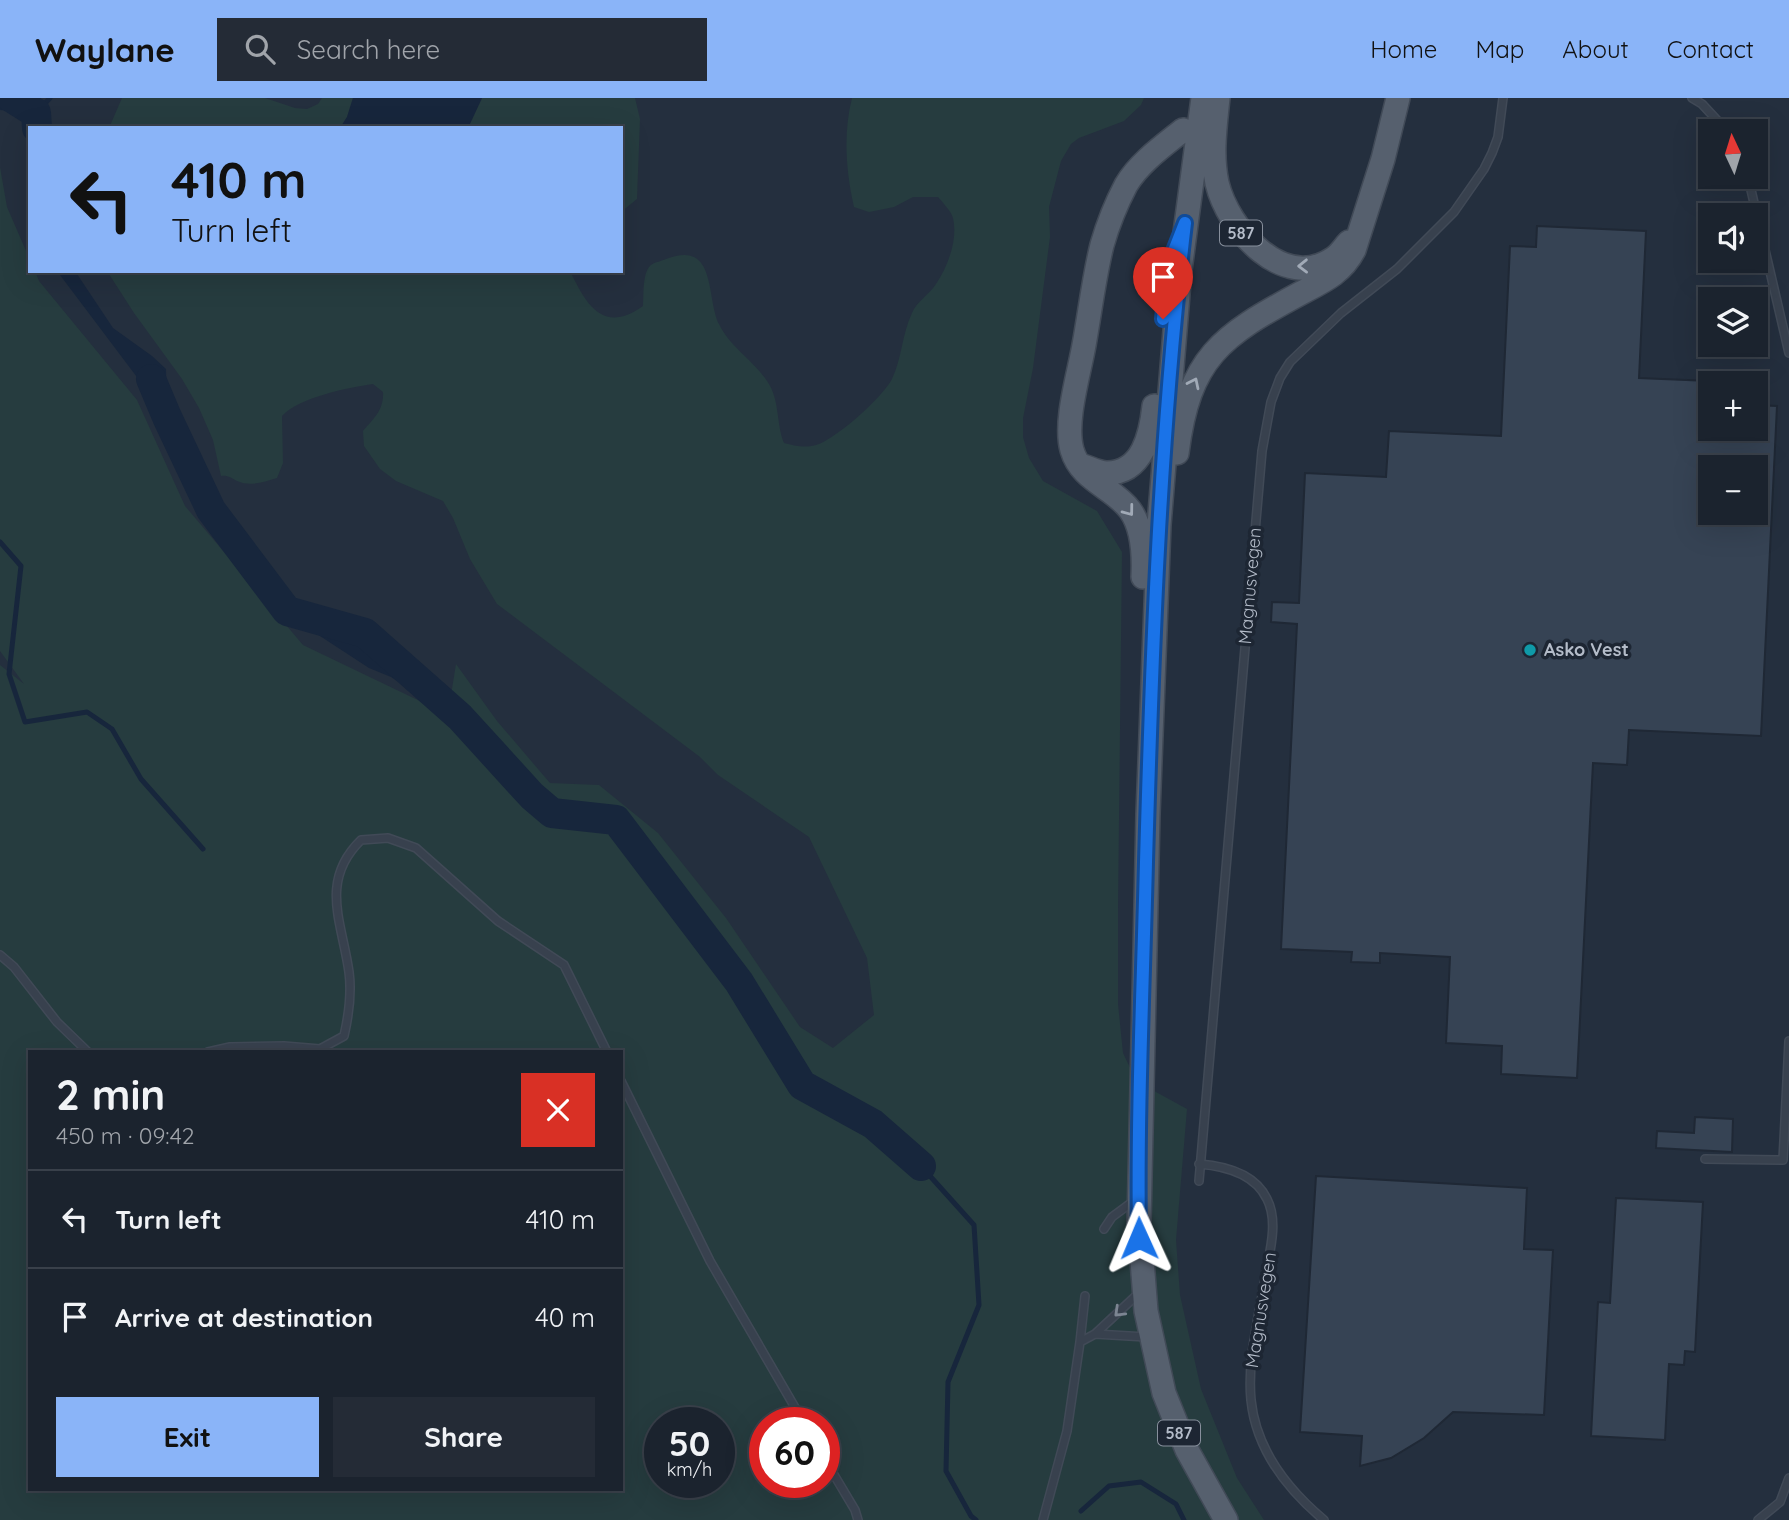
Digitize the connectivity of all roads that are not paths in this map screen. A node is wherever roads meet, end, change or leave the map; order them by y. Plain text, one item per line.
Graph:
1 (1203, 98) edge
2 (1218, 98) edge
3 (1398, 98) edge
4 (1503, 98) edge
5 (1692, 98) edge
6 (1716, 119) edge
7 (1183, 130) dead end
8 (1751, 189) edge
9 (1185, 223) junction
10 (1358, 232) junction
11 (1789, 353) edge
12 (1080, 465) junction
13 (1151, 716) junction
14 (1148, 814) junction
15 (0, 954) edge
16 (1789, 1041) edge
17 (86, 1050) edge
18 (217, 1050) edge
19 (606, 1050) edge
20 (623, 1085) edge
21 (1705, 1159) dead end
22 (1199, 1164) junction
23 (1199, 1181) dead end
24 (1139, 1198) junction
25 (1104, 1229) dead end
26 (1143, 1289) junction
27 (1085, 1296) dead end
28 (1095, 1335) junction
29 (1150, 1338) junction
30 (1080, 1342) junction
31 (795, 1407) edge
32 (1789, 1478) edge
33 (840, 1485) edge
34 (858, 1520) edge
35 (1043, 1520) edge
36 (1226, 1520) edge
37 (1324, 1520) edge
38 (1758, 1520) edge

1 - 9 main road, 587
10 -> 2 main road, 587
3 - 10 main road, 587
4 - 22 lane, Magnusvegen
5 - 6 lane
7 - 12 main road
8 - 11 lane
9 - 12 main road, 587
9 - 13 main road, 587
13 -> 10 main road, 587
12 -> 14 main road, 587
13 - 14 main road, 587
14 - 24 main road, 587
15 - 17 lane
16 - 21 lane
18 - 19 lane
20 - 31 lane
22 - 23 lane, Magnusvegen
22 - 37 lane, Magnusvegen
24 - 25 lane
24 - 26 main road, 587
26 -> 28 lane
26 - 29 main road, 587
27 - 30 lane
28 - 29 lane
28 - 30 lane
29 - 36 main road, 587
30 - 35 lane
32 - 38 lane
33 - 34 lane

